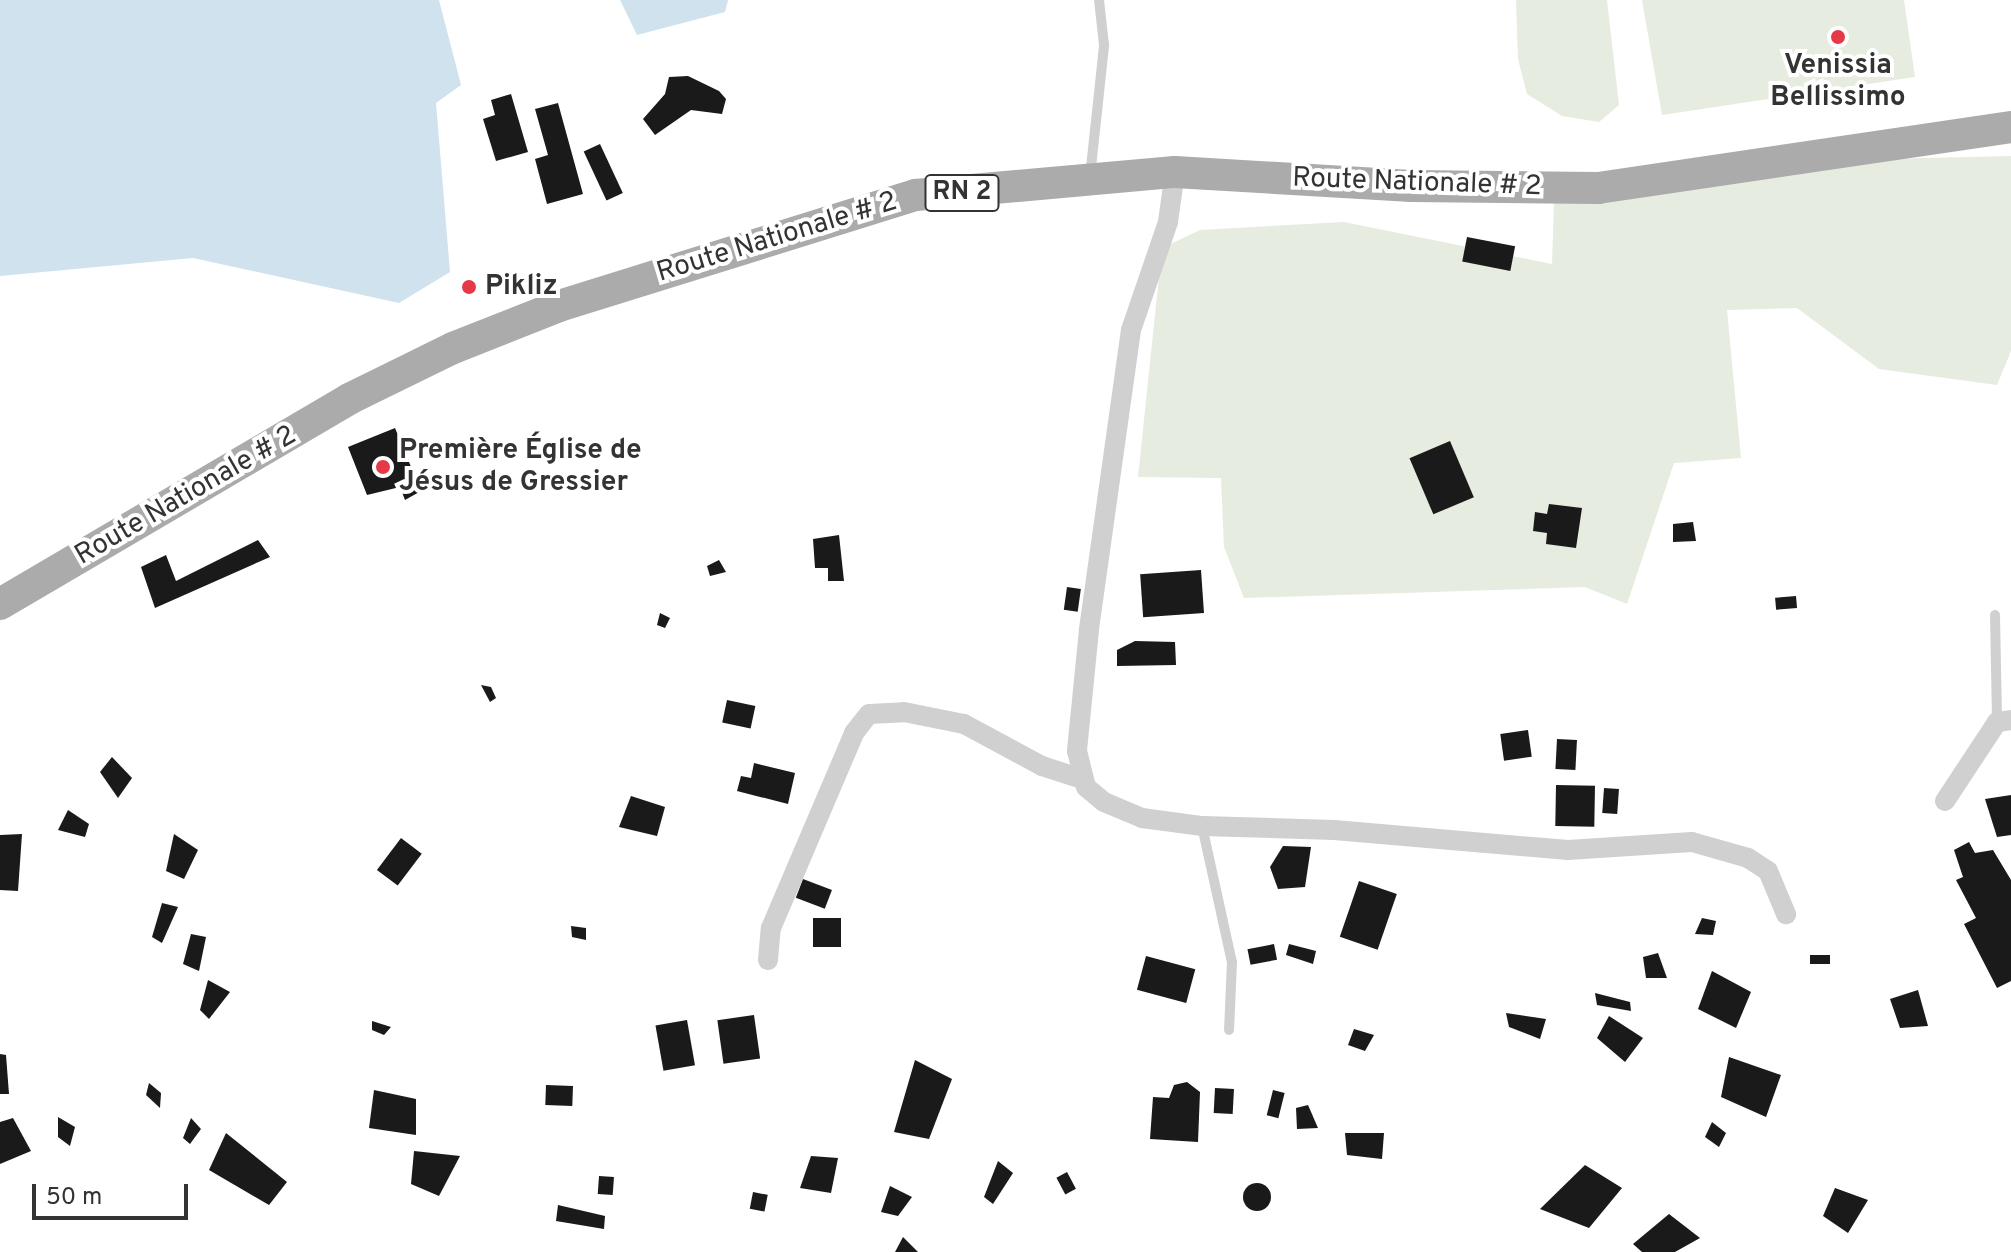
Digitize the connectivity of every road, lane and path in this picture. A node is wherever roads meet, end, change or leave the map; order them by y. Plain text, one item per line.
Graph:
1 (1099, 0) edge
2 (2011, 127) edge
3 (1175, 172) junction
4 (1090, 179) junction
5 (0, 604) edge
6 (1995, 615) dead end
7 (2004, 721) edge
8 (1082, 779) junction
9 (1945, 801) dead end
10 (1202, 826) junction
11 (1786, 914) dead end
12 (768, 960) dead end
13 (1229, 1030) dead end

1 - 4 lane
2 - 3 main road, Route Nationale # 2 / RN 2
3 - 4 main road, Route Nationale # 2 / RN 2
3 - 8 street
4 - 5 main road, Route Nationale # 2 / RN 2
6 - 7 lane
7 - 9 street
8 - 10 street
8 - 12 street
10 - 11 street
10 - 13 lane

